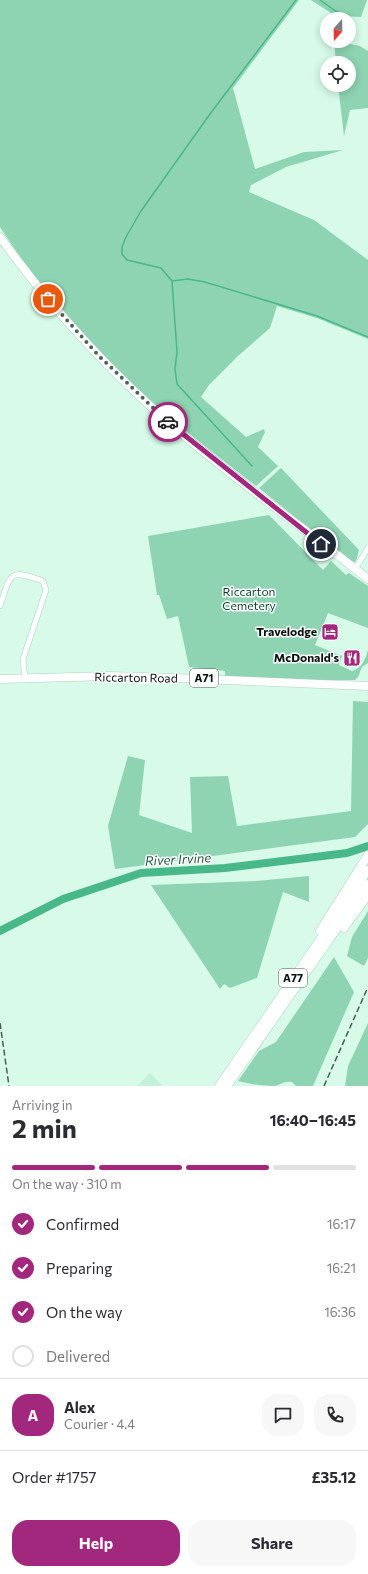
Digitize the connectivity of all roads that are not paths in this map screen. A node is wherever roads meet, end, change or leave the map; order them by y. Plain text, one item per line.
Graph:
1 (0, 237) edge
2 (368, 548) edge
3 (355, 569) junction
4 (368, 579) edge
5 (0, 606) edge
6 (24, 679) junction
7 (0, 680) edge
8 (368, 686) edge
9 (368, 855) edge
10 (368, 870) edge
11 (368, 884) edge
12 (366, 897) edge
13 (260, 1033) junction
14 (219, 1086) edge
15 (227, 1086) edge

1 - 3 main road
2 - 3 street
3 - 4 main road
5 - 6 street
6 - 7 main road, Riccarton Road / A71
6 - 8 main road, Riccarton Road / A71
9 - 13 main road, A77
10 - 13 main road, A77
11 - 13 main road, A77
12 - 13 main road, A77
13 - 14 main road, A77
13 - 15 main road, A77

